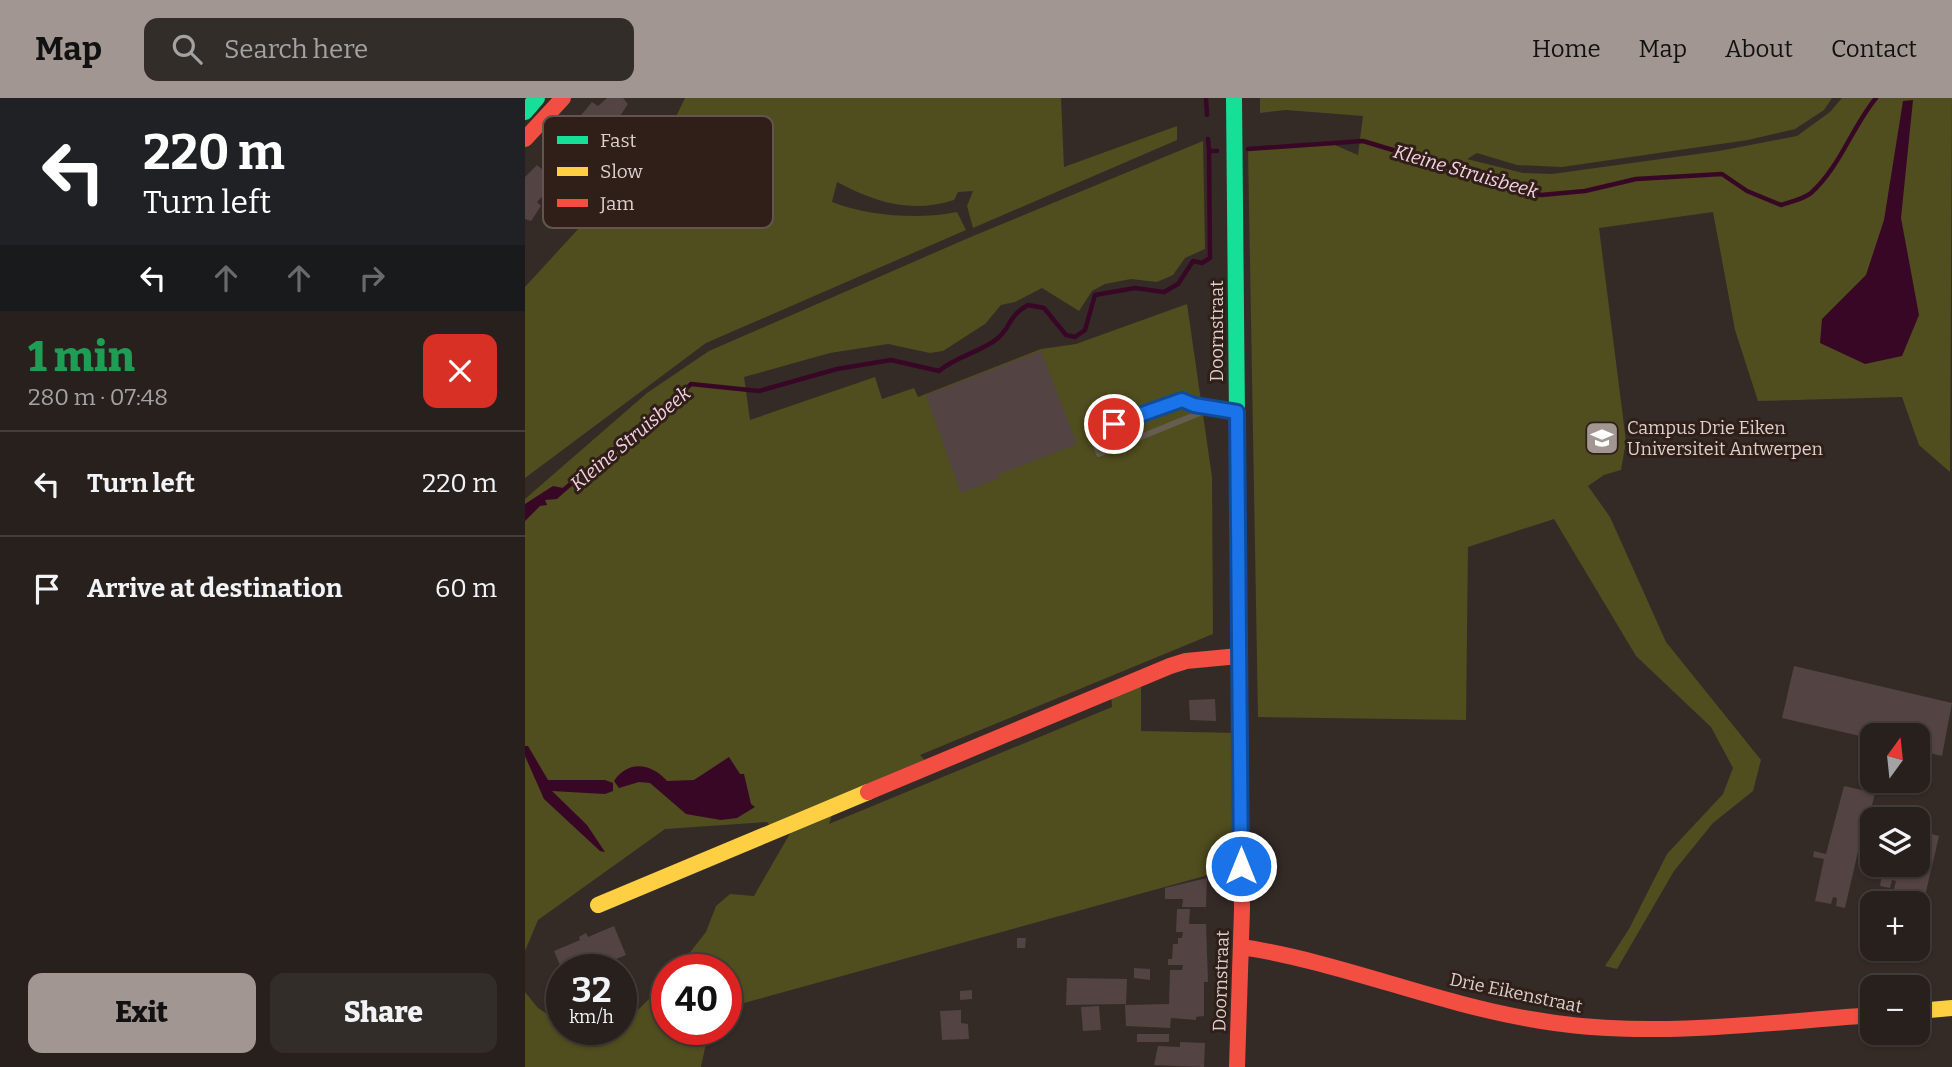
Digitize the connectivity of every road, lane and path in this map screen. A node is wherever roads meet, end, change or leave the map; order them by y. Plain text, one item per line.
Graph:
1 (537, 98) edge
2 (563, 98) edge
3 (1234, 98) edge
4 (525, 112) edge
5 (546, 116) edge
6 (543, 120) edge
7 (525, 139) edge
8 (1213, 408) junction
9 (1237, 412) junction
10 (1239, 656) junction
11 (598, 905) dead end
12 (1242, 947) junction
13 (1952, 1008) edge
14 (1930, 1010) edge
15 (1860, 1016) edge
16 (1237, 1067) edge

1 - 4 street
2 - 5 street
3 - 9 street, Doornstraat
6 - 7 street
8 - 8 lane
8 - 9 lane
9 - 10 street, Doornstraat
10 - 11 street
10 - 12 street, Doornstraat
12 - 15 street, Drie Eikenstraat
12 - 16 street, Doornstraat
13 - 14 street

